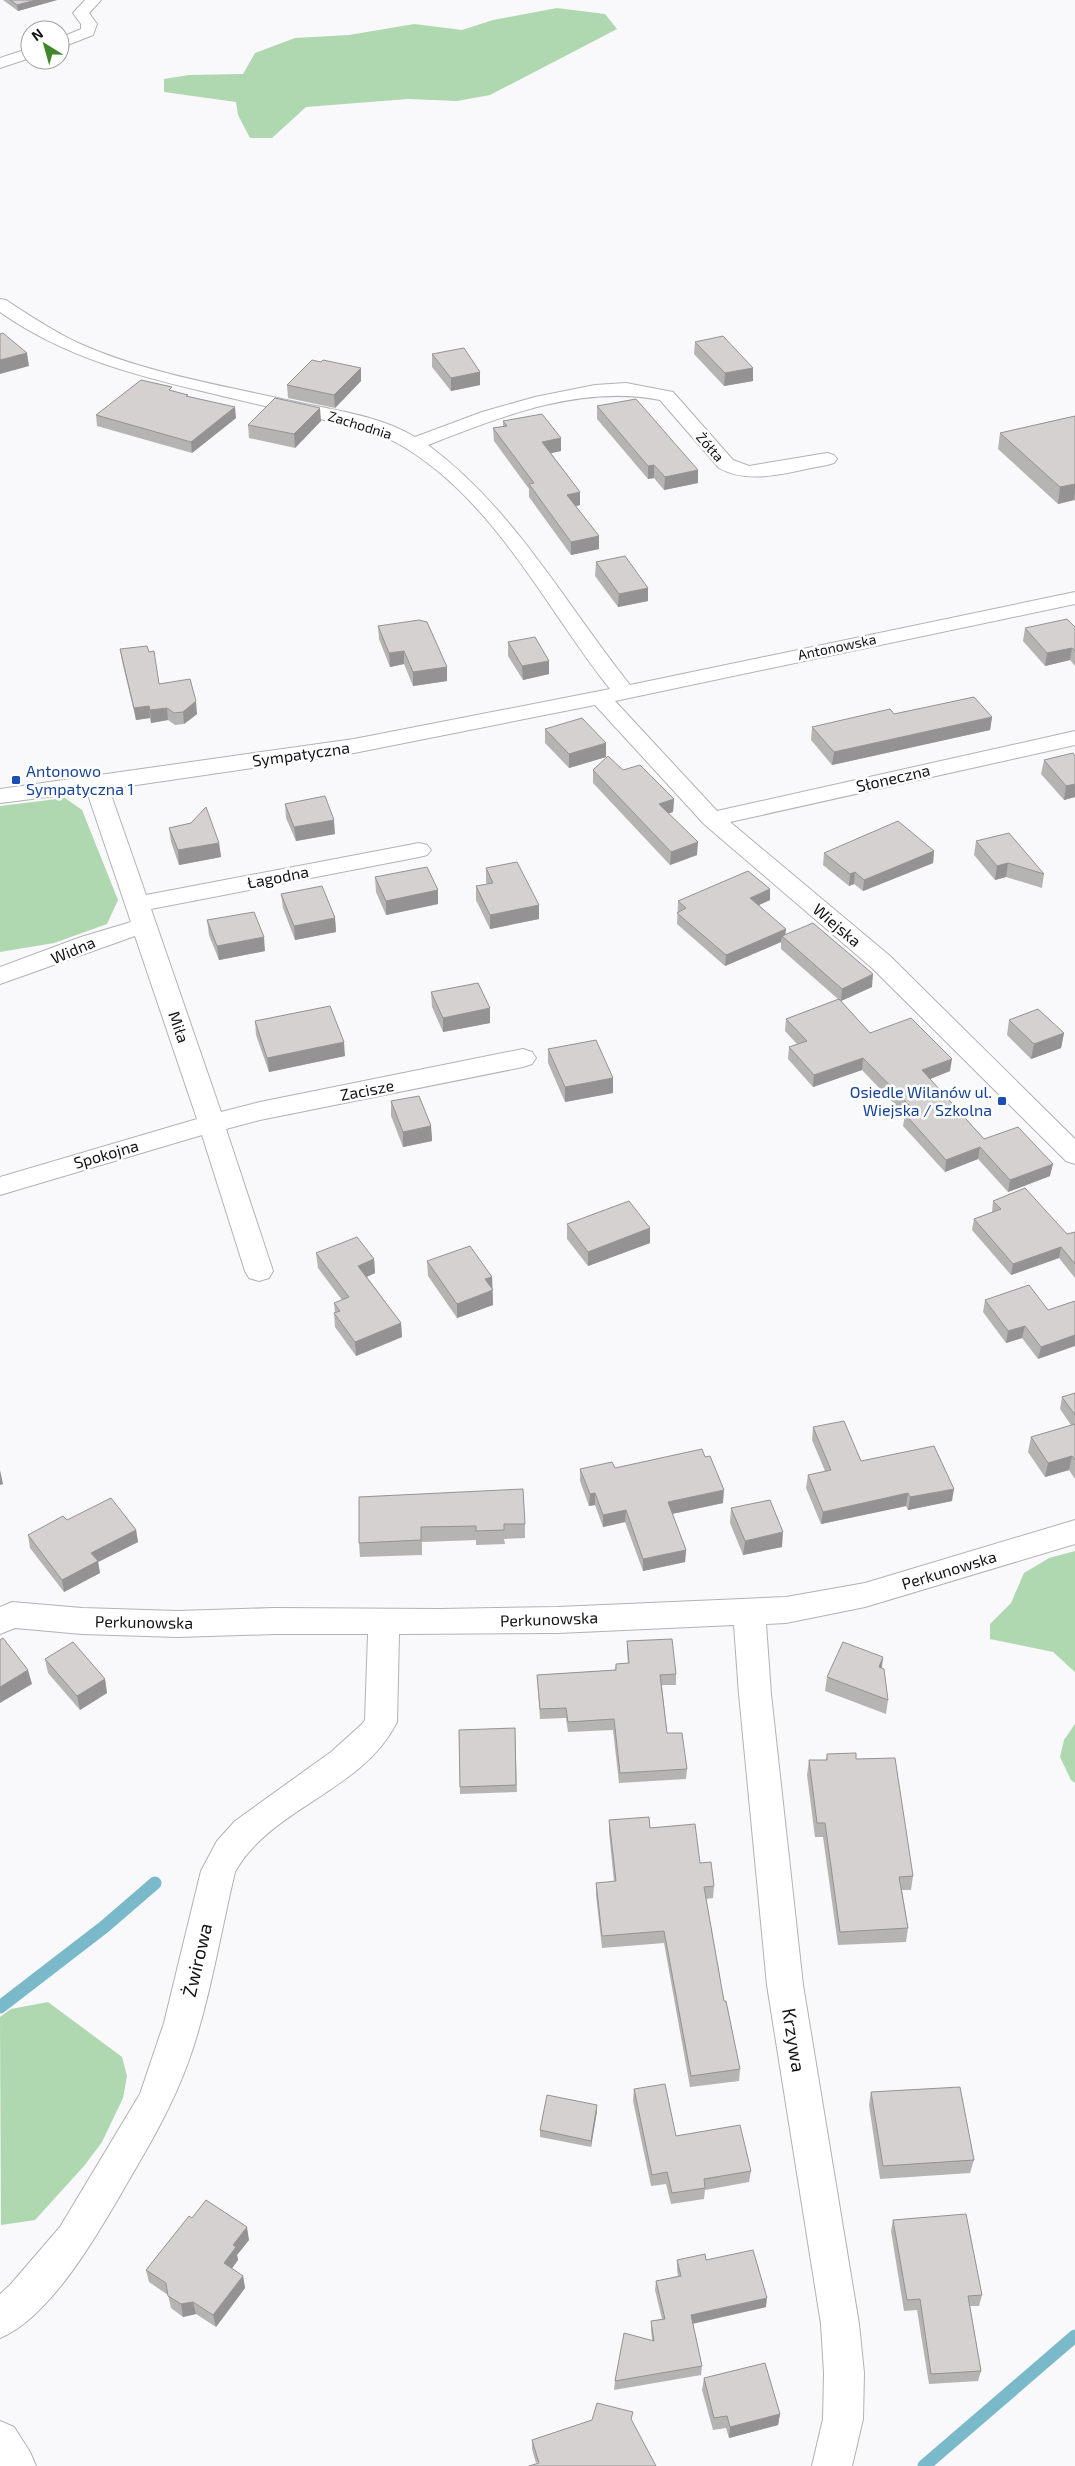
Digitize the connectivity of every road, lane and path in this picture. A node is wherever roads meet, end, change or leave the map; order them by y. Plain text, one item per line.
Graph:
1 (93, 0) edge
2 (70, 39) edge
3 (20, 56) edge
4 (0, 62) edge
5 (0, 304) edge
6 (414, 444) junction
7 (827, 459) dead end
8 (1075, 598) edge
9 (622, 691) junction
10 (599, 697) junction
11 (1075, 738) edge
12 (96, 784) junction
13 (0, 796) edge
14 (712, 819) junction
15 (419, 850) dead end
16 (142, 915) junction
17 (0, 976) edge
18 (523, 1058) dead end
19 (212, 1125) junction
20 (1075, 1156) edge
21 (0, 1186) edge
22 (259, 1271) dead end
23 (1075, 1532) edge
24 (749, 1610) junction
25 (4, 1613) edge
26 (384, 1622) junction
27 (0, 2319) edge
28 (0, 2442) edge
29 (16, 2466) edge
30 (832, 2466) edge

1 - 2 street
3 - 4 street
5 - 6 street, Zachodnia
6 - 7 street, Żółta
6 - 9 street, Zachodnia
8 - 9 street, Antonowska
9 - 10 street, Antonowska
10 - 12 street, Sympatyczna
10 - 14 street, Wiejska
11 - 14 street, Słoneczna
12 - 13 street, Sympatyczna
12 - 16 street, Miła
14 - 20 street, Wiejska
15 - 16 street, Łagodna
16 - 17 street, Widna
16 - 19 street, Miła
18 - 19 street, Zacisze
19 - 21 street, Spokojna
19 - 22 street, Miła
23 - 24 street, Perkunowska
24 - 26 street, Perkunowska
24 - 30 street, Krzywa
25 - 26 street, Perkunowska
26 - 27 street, Żwirowa
28 - 29 street

